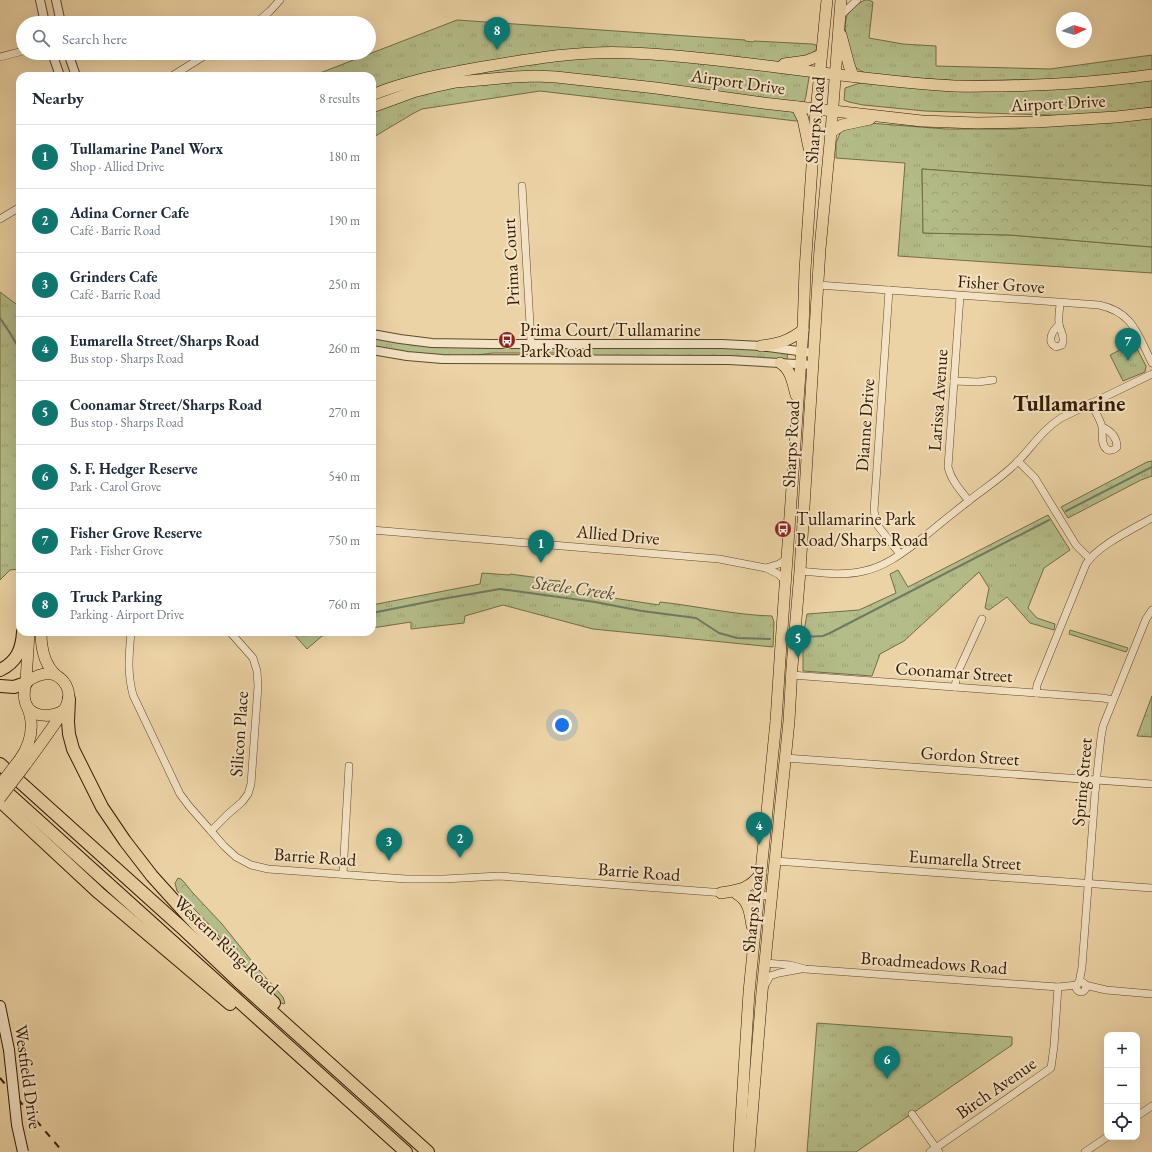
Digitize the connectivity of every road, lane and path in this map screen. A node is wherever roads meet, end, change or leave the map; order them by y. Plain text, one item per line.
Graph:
1 (40, 0) edge
2 (56, 0) edge
3 (280, 0) edge
4 (827, 0) edge
5 (840, 0) edge
6 (857, 0) edge
7 (43, 16) edge
8 (59, 16) edge
9 (264, 16) edge
10 (840, 21) junction
11 (16, 53) edge
12 (821, 55) junction
13 (0, 56) edge
14 (54, 60) edge
15 (70, 60) edge
16 (198, 60) edge
17 (768, 66) junction
18 (59, 72) edge
19 (75, 72) edge
20 (178, 72) edge
21 (820, 73) junction
22 (836, 74) junction
23 (1152, 75) edge
24 (853, 76) junction
25 (376, 94) edge
26 (376, 106) edge
27 (797, 107) junction
28 (817, 110) junction
29 (833, 111) junction
30 (1152, 113) edge
31 (880, 116) junction
32 (831, 132) junction
33 (812, 164) junction
34 (522, 186) dead end
35 (16, 209) edge
36 (0, 219) edge
37 (818, 285) junction
38 (889, 290) junction
39 (960, 296) junction
40 (1060, 303) junction
41 (1059, 325) dead end
42 (803, 330) junction
43 (376, 335) edge
44 (531, 344) junction
45 (761, 346) junction
46 (802, 350) junction
47 (376, 351) edge
48 (813, 353) junction
49 (532, 359) junction
50 (780, 363) junction
51 (1152, 363) edge
52 (801, 364) junction
53 (813, 365) junction
54 (1152, 374) edge
55 (993, 380) dead end
56 (954, 381) junction
57 (798, 402) junction
58 (1092, 403) junction
59 (1102, 427) dead end
60 (1018, 461) junction
61 (968, 501) junction
62 (1152, 518) edge
63 (376, 530) edge
64 (900, 554) junction
65 (1090, 558) junction
66 (787, 559) junction
67 (766, 568) junction
68 (800, 571) junction
69 (786, 581) junction
70 (785, 595) junction
71 (1152, 610) edge
72 (982, 619) dead end
73 (23, 636) edge
74 (29, 636) edge
75 (41, 636) edge
76 (131, 636) edge
77 (234, 636) edge
78 (0, 670) edge
79 (791, 675) junction
80 (57, 676) junction
81 (26, 683) junction
82 (0, 686) edge
83 (954, 687) junction
84 (1036, 693) junction
85 (1113, 700) junction
86 (66, 705) junction
87 (27, 706) junction
88 (776, 721) junction
89 (789, 721) junction
90 (785, 758) junction
91 (23, 762) junction
92 (0, 764) edge
93 (349, 766) dead end
94 (1096, 780) junction
95 (1152, 784) edge
96 (0, 785) edge
97 (0, 798) edge
98 (0, 801) edge
99 (211, 831) junction
100 (775, 861) junction
101 (761, 873) junction
102 (343, 874) junction
103 (1088, 884) junction
104 (1152, 888) edge
105 (721, 893) junction
106 (737, 894) junction
107 (759, 896) junction
108 (772, 896) junction
109 (753, 954) junction
110 (765, 963) junction
111 (805, 969) junction
112 (1060, 987) junction
113 (1081, 987) junction
114 (750, 992) junction
115 (762, 992) junction
116 (1152, 994) edge
117 (0, 1007) edge
118 (341, 1094) junction
119 (1152, 1106) edge
120 (378, 1108) junction
121 (912, 1114) dead end
122 (1140, 1114) edge
123 (1104, 1139) edge
124 (935, 1151) edge
125 (23, 1152) edge
126 (406, 1152) edge
127 (428, 1152) edge
128 (739, 1152) edge
129 (749, 1152) edge
130 (1085, 1152) edge

1 - 7 street
2 - 8 street
3 - 9 street
4 - 12 main road, Sharps Road
5 - 10 main road, Sharps Road
6 - 10 street
10 - 22 main road, Sharps Road
10 - 24 main road
11 - 13 street
12 - 17 main road
12 - 21 main road, Sharps Road
14 - 18 street
15 - 19 street
16 - 20 street
17 - 21 main road, Airport Drive
17 - 25 main road, Airport Drive
21 - 22 main road, Airport Drive
21 - 28 main road, Sharps Road
22 - 24 main road, Airport Drive
22 - 29 main road, Sharps Road
23 - 24 main road, Airport Drive
26 - 27 main road, Airport Drive
27 - 28 main road, Airport Drive
27 - 33 main road
28 - 29 main road, Airport Drive
28 - 33 main road, Sharps Road
29 - 31 main road, Airport Drive
29 - 32 main road, Sharps Road
30 - 31 main road, Airport Drive
31 - 32 main road
32 - 37 main road, Sharps Road
33 - 42 main road, Sharps Road
34 - 44 street, Prima Court
35 - 36 street
37 - 38 street, Fisher Grove
37 - 48 main road, Sharps Road
38 - 39 street, Fisher Grove
38 - 64 street, Dianne Drive
39 - 40 street, Fisher Grove
39 - 56 street, Larissa Avenue
40 - 41 street
40 - 51 street, Fisher Grove
42 - 45 main road
42 - 46 main road, Sharps Road
43 - 44 street
44 - 45 street
44 - 49 street, Prima Court
45 - 46 street
46 - 48 street
46 - 52 main road, Sharps Road
47 - 49 street
48 - 53 main road, Sharps Road
49 - 50 street
50 - 52 street
50 - 57 main road
52 - 53 street
52 - 57 main road, Sharps Road
53 - 68 main road, Sharps Road
54 - 58 street
55 - 56 street
56 - 61 street, Larissa Avenue
57 - 66 main road, Sharps Road
58 - 59 street
58 - 60 street
60 - 61 street
60 - 65 street
61 - 64 street
62 - 65 street
63 - 67 street, Allied Drive
64 - 68 street
65 - 84 street
66 - 67 street
66 - 69 main road, Sharps Road
67 - 69 street, Allied Drive
68 - 70 main road
68 - 79 main road, Sharps Road
69 - 70 main road, Sharps Road
70 - 88 main road, Sharps Road
71 - 85 street, Spring Street
72 - 83 street
73 - 78 highway
74 - 81 main road
75 - 80 main road
76 - 99 street, Barrie Road
77 - 99 street, Silicon Place
79 - 83 street, Coonamar Street
79 - 89 main road, Sharps Road
80 - 81 main road
80 - 86 main road
81 - 82 highway
81 - 87 main road
83 - 84 street, Coonamar Street
84 - 85 street, Coonamar Street
85 - 94 street, Spring Street
86 - 87 main road
86 - 91 main road
86 - 120 highway
87 - 91 main road
88 - 89 main road
88 - 101 main road, Sharps Road
89 - 90 main road, Sharps Road
90 - 94 street, Gordon Street
90 - 100 main road, Sharps Road
91 - 96 main road, bridge
91 - 97 main road, bridge
92 - 120 highway, Western Ring Road
93 - 102 street
94 - 95 street, Gordon Street
94 - 103 street, Spring Street
96 - 118 highway, Western Ring Road
98 - 118 highway
99 - 102 street, Barrie Road
100 - 103 street, Eumarella Street
100 - 108 main road, Sharps Road
101 - 105 main road
101 - 107 main road, Sharps Road
102 - 105 street, Barrie Road
103 - 104 street, Eumarella Street
103 - 113 street, Spring Street
105 - 106 street, Barrie Road
106 - 107 street, Barrie Road
106 - 109 main road
107 - 108 street, Barrie Road
107 - 109 main road, Sharps Road
108 - 110 main road, Sharps Road
109 - 114 main road, Sharps Road
110 - 111 street, Broadmeadows Road
110 - 114 main road
110 - 115 main road, Sharps Road
111 - 112 street, Broadmeadows Road
111 - 115 street, Broadmeadows Road
112 - 113 street, Broadmeadows Road
112 - 124 street, Birch Avenue
113 - 116 street, Broadmeadows Road
114 - 128 main road, Sharps Road
115 - 129 main road, Sharps Road
117 - 125 main road, Westfield Drive, bridge
118 - 126 highway, Western Ring Road
119 - 122 street
120 - 127 highway, Western Ring Road
121 - 124 street
123 - 130 street

